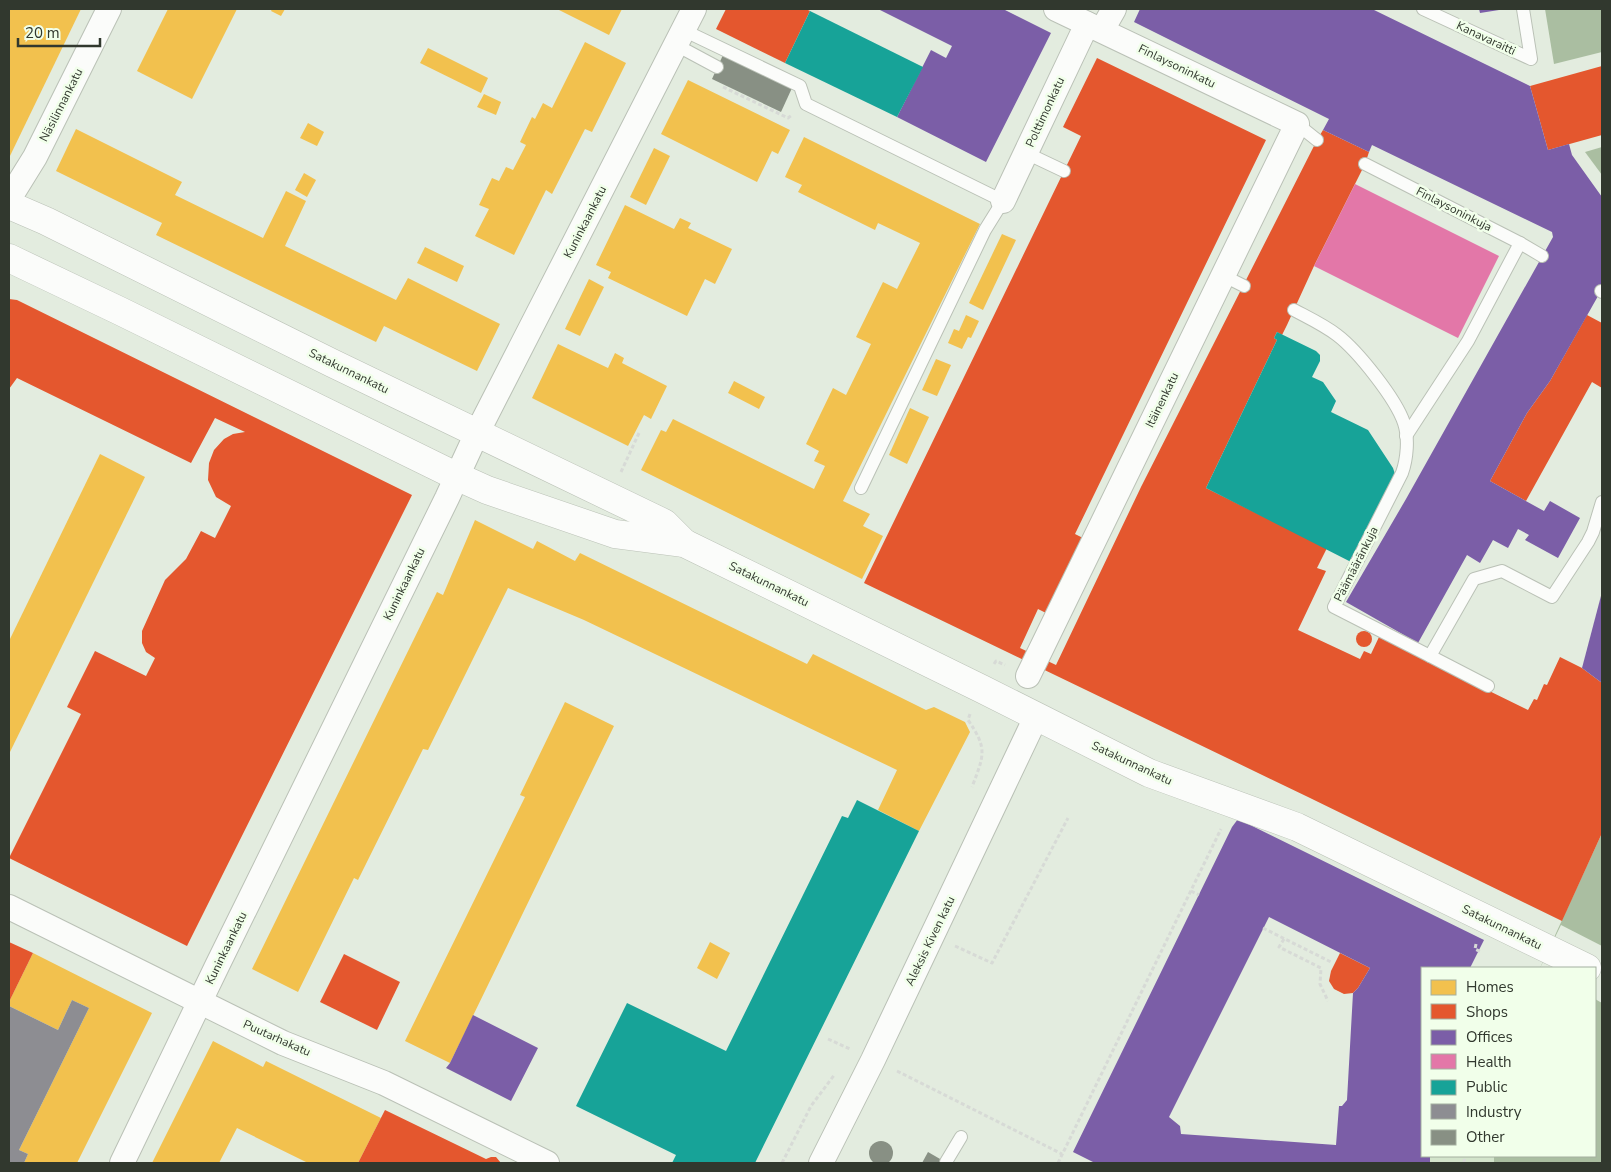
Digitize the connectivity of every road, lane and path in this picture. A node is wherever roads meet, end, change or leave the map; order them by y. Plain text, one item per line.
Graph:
1 (109, 9) edge
2 (694, 9) edge
3 (1056, 9) edge
4 (1114, 9) edge
5 (1423, 9) edge
6 (1523, 9) edge
7 (1094, 27) junction
8 (679, 38) junction
9 (717, 67) dead end
10 (719, 85) dead end
11 (806, 104) junction
12 (1297, 124) junction
13 (1317, 140) dead end
14 (1026, 153) junction
15 (1365, 164) dead end
16 (1064, 171) dead end
17 (9, 199) edge
18 (1003, 201) junction
19 (9, 205) edge
20 (1520, 243) junction
21 (1542, 256) dead end
22 (9, 258) edge
23 (1294, 310) dead end
24 (477, 433) junction
25 (639, 433) dead end
26 (1406, 436) junction
27 (621, 472) dead end
28 (456, 476) junction
29 (861, 488) dead end
30 (1602, 502) edge
31 (684, 543) junction
32 (1430, 656) junction
33 (1028, 676) dead end
34 (1488, 686) dead end
35 (1036, 717) junction
36 (980, 737) dead end
37 (968, 794) dead end
38 (1068, 818) dead end
39 (1224, 823) dead end
40 (1190, 891) junction
41 (1199, 895) dead end
42 (9, 907) edge
43 (1263, 928) dead end
44 (932, 935) junction
45 (1284, 939) junction
46 (1331, 962) dead end
47 (1585, 967) edge
48 (1328, 1001) dead end
49 (200, 1002) junction
50 (828, 1039) dead end
51 (849, 1048) junction
52 (846, 1055) dead end
53 (872, 1060) junction
54 (837, 1070) dead end
55 (961, 1136) dead end
56 (1062, 1154) junction
57 (946, 1162) edge
58 (122, 1163) edge
59 (547, 1163) edge
60 (782, 1163) edge
61 (821, 1163) edge
62 (1058, 1163) edge

1 - 17 street, Näsilinnankatu
2 - 8 street, Kuninkaankatu
3 - 7 street, Finlaysoninkatu
4 - 7 street, Polttimonkatu
5 - 6 lane, Kanavaraitti
7 - 12 street, Finlaysoninkatu
7 - 14 street, Polttimonkatu
8 - 9 lane
8 - 11 lane
8 - 24 street, Kuninkaankatu
10 - 11 path
11 - 18 lane
12 - 13 lane
12 - 33 street, Itäinenkatu
14 - 16 lane
14 - 18 street, Polttimonkatu
15 - 20 lane, Finlaysoninkuja
18 - 29 lane
19 - 24 main road, Satakunnankatu
20 - 21 lane, Finlaysoninkuja
20 - 26 lane
22 - 28 main road, Satakunnankatu
23 - 26 lane
24 - 28 street, Kuninkaankatu
24 - 31 main road, Satakunnankatu
25 - 27 path
26 - 32 lane, Päämääränkuja
28 - 31 main road, Satakunnankatu
28 - 49 street, Kuninkaankatu
30 - 32 lane
31 - 35 main road, Satakunnankatu
32 - 34 lane
35 - 44 street, Aleksis Kiven katu
35 - 47 main road, Satakunnankatu
36 - 37 path
38 - 44 path
39 - 40 path
40 - 41 path
40 - 56 path
42 - 49 street, Puutarhakatu
43 - 45 path
44 - 53 street, Aleksis Kiven katu
45 - 46 path
45 - 48 path
49 - 58 street, Kuninkaankatu
49 - 59 street, Puutarhakatu
50 - 51 path
51 - 52 path
51 - 53 path
53 - 56 path
53 - 61 street, Aleksis Kiven katu
54 - 60 path
55 - 57 lane
56 - 62 path

